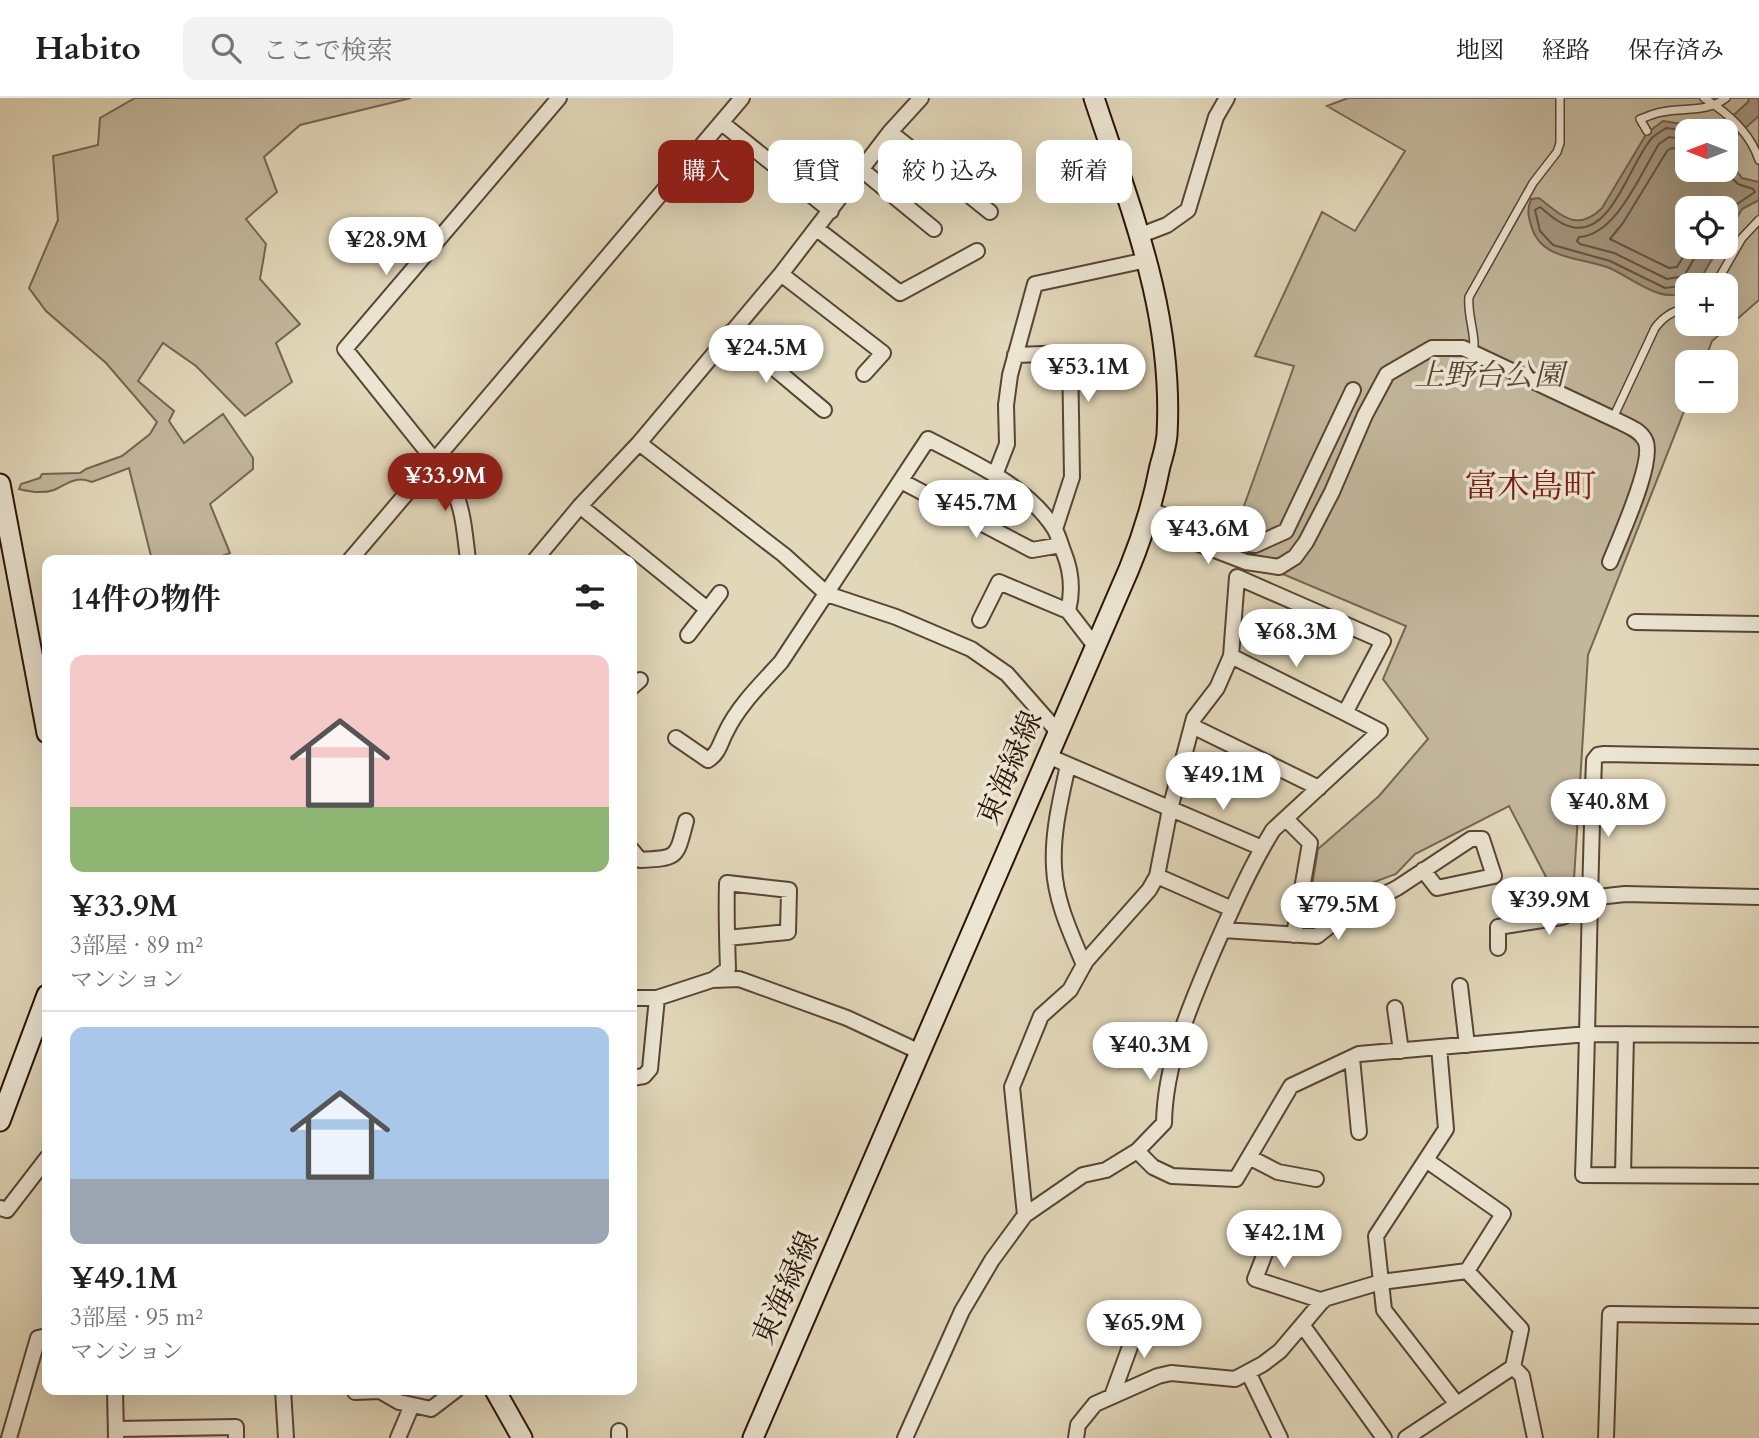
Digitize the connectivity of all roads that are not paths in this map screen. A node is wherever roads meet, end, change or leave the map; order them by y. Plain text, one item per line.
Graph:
1 (559, 98) edge
2 (742, 98) edge
3 (921, 98) edge
4 (1094, 98) edge
5 (1227, 98) edge
6 (1560, 98) edge
7 (1704, 98) edge
8 (1726, 98) edge
9 (1716, 106) junction
10 (722, 123) junction
11 (1647, 131) dead end
12 (890, 132) junction
13 (1759, 160) edge
14 (864, 167) edge
15 (864, 172) edge
16 (837, 203) edge
17 (831, 211) junction
18 (990, 212) dead end
19 (1759, 220) edge
20 (817, 229) junction
21 (934, 229) dead end
22 (1141, 235) junction
23 (976, 251) dead end
24 (1147, 260) junction
25 (1722, 273) edge
26 (781, 274) junction
27 (1675, 311) edge
28 (731, 332) junction
29 (1473, 353) junction
30 (1015, 355) junction
31 (864, 374) dead end
32 (1353, 390) dead end
33 (824, 410) dead end
34 (1612, 419) junction
35 (639, 443) junction
36 (433, 461) junction
37 (995, 475) junction
38 (901, 481) junction
39 (0, 484) edge
40 (580, 506) junction
41 (1149, 517) junction
42 (1055, 529) junction
43 (1061, 545) junction
44 (355, 555) edge
45 (468, 555) edge
46 (539, 555) edge
47 (1610, 562) dead end
48 (720, 593) dead end
49 (827, 594) junction
50 (706, 609) junction
51 (1068, 611) junction
52 (980, 620) dead end
53 (1635, 622) dead end
54 (1759, 624) edge
55 (688, 635) dead end
56 (1096, 646) junction
57 (1231, 656) junction
58 (42, 707) edge
59 (1345, 713) junction
60 (1192, 726) junction
61 (1058, 732) junction
62 (676, 738) dead end
63 (1048, 756) junction
64 (1759, 757) edge
65 (1068, 765) junction
66 (1319, 788) junction
67 (1170, 809) junction
68 (1286, 819) junction
69 (687, 821) dead end
70 (1262, 848) junction
71 (637, 856) edge
72 (1423, 870) junction
73 (1157, 876) junction
74 (1759, 897) edge
75 (1588, 905) junction
76 (1232, 909) junction
77 (1223, 930) junction
78 (1294, 935) junction
79 (727, 937) junction
80 (1498, 948) dead end
81 (1084, 965) junction
82 (712, 980) junction
83 (1460, 986) dead end
84 (637, 998) edge
85 (657, 998) junction
86 (42, 1008) edge
87 (1395, 1008) dead end
88 (1588, 1034) junction
89 (1626, 1034) junction
90 (1759, 1035) edge
91 (1467, 1045) junction
92 (1439, 1047) junction
93 (1401, 1051) junction
94 (920, 1052) junction
95 (1352, 1058) junction
96 (637, 1077) edge
97 (0, 1121) edge
98 (1359, 1132) dead end
99 (1138, 1151) junction
100 (1249, 1157) junction
101 (1426, 1160) junction
102 (42, 1165) edge
103 (1623, 1175) junction
104 (1759, 1176) edge
105 (1316, 1179) dead end
106 (0, 1208) edge
107 (1026, 1215) junction
108 (1276, 1225) dead end
109 (1467, 1271) junction
110 (1381, 1282) junction
111 (1323, 1301) junction
112 (1143, 1311) dead end
113 (1759, 1316) edge
114 (1303, 1326) junction
115 (42, 1337) edge
116 (1513, 1367) junction
117 (1248, 1372) junction
118 (115, 1395) edge
119 (284, 1395) edge
120 (387, 1395) edge
121 (449, 1395) edge
122 (498, 1395) edge
123 (1112, 1396) junction
124 (1456, 1403) junction
125 (412, 1405) junction
126 (0, 1434) edge
127 (116, 1434) edge
128 (8, 1438) edge
129 (236, 1438) edge
130 (286, 1438) edge
131 (398, 1438) edge
132 (522, 1438) edge
133 (753, 1438) edge
134 (905, 1438) edge
135 (1076, 1438) edge
136 (1280, 1438) edge
137 (1384, 1438) edge
138 (1406, 1438) edge
139 (1535, 1438) edge
140 (1606, 1438) edge

1 - 36 street
2 - 10 street
3 - 12 street
4 - 22 main road, 東海緑線
5 - 22 street
6 - 29 lane
7 - 9 lane
8 - 9 lane
9 - 11 lane
9 - 13 lane
10 - 17 street
10 - 36 street
12 - 14 street
12 - 18 street
15 - 21 street
16 - 17 street
17 - 20 street
19 - 25 lane
20 - 23 street
20 - 26 street
22 - 24 main road, 東海緑線
24 - 30 street
24 - 41 main road, 東海緑線
26 - 28 street
26 - 31 street
27 - 34 lane
28 - 33 street
28 - 35 street
29 - 34 street
29 - 41 street
30 - 37 street
30 - 42 street
32 - 41 street
34 - 47 street
35 - 40 street
35 - 49 street
36 - 44 street
36 - 45 street
37 - 38 street
37 - 42 street
38 - 43 street
38 - 49 street
39 - 58 main road
40 - 46 street
40 - 50 street
41 - 56 main road, 東海緑線
42 - 43 street
43 - 51 street
48 - 50 street
49 - 61 street
49 - 62 street
50 - 55 street
51 - 52 street
51 - 56 street
53 - 54 street
56 - 61 main road, 東海緑線
57 - 59 street
57 - 59 street
57 - 60 street
59 - 66 street
60 - 66 street
60 - 67 street
61 - 63 main road, 東海緑線
63 - 65 street
63 - 94 main road, 東海緑線
64 - 75 street
65 - 67 street
65 - 81 street
66 - 68 street
67 - 70 street
67 - 73 street
68 - 70 street
68 - 78 street
69 - 71 street
70 - 76 street
72 - 72 street
72 - 78 street
73 - 76 street
73 - 81 street
74 - 75 street
75 - 80 street
75 - 88 street
76 - 77 street
77 - 78 street
77 - 99 street
79 - 79 street
79 - 82 street
81 - 107 street
82 - 85 street
82 - 94 street
83 - 91 street
84 - 85 street
85 - 96 street
86 - 97 main road
87 - 93 street
88 - 89 street
88 - 91 street
88 - 103 street
89 - 90 street
89 - 103 street
91 - 92 street
92 - 93 street
92 - 101 street
93 - 95 street
94 - 133 main road, 東海緑線
95 - 98 street
95 - 100 street
99 - 100 street
99 - 107 street
100 - 105 street
101 - 109 street
101 - 110 street
102 - 106 street
103 - 104 street
107 - 134 street
108 - 111 street
109 - 110 street
109 - 116 street
110 - 111 street
110 - 124 street
111 - 114 street
112 - 123 street
113 - 140 street
114 - 117 street
114 - 137 street
115 - 128 street
116 - 124 street
116 - 139 street
117 - 123 street
117 - 136 street
118 - 127 street
119 - 130 street
120 - 125 street
121 - 125 street
122 - 132 main road
123 - 135 street
124 - 138 street
125 - 131 street
126 - 128 street
127 - 129 street

